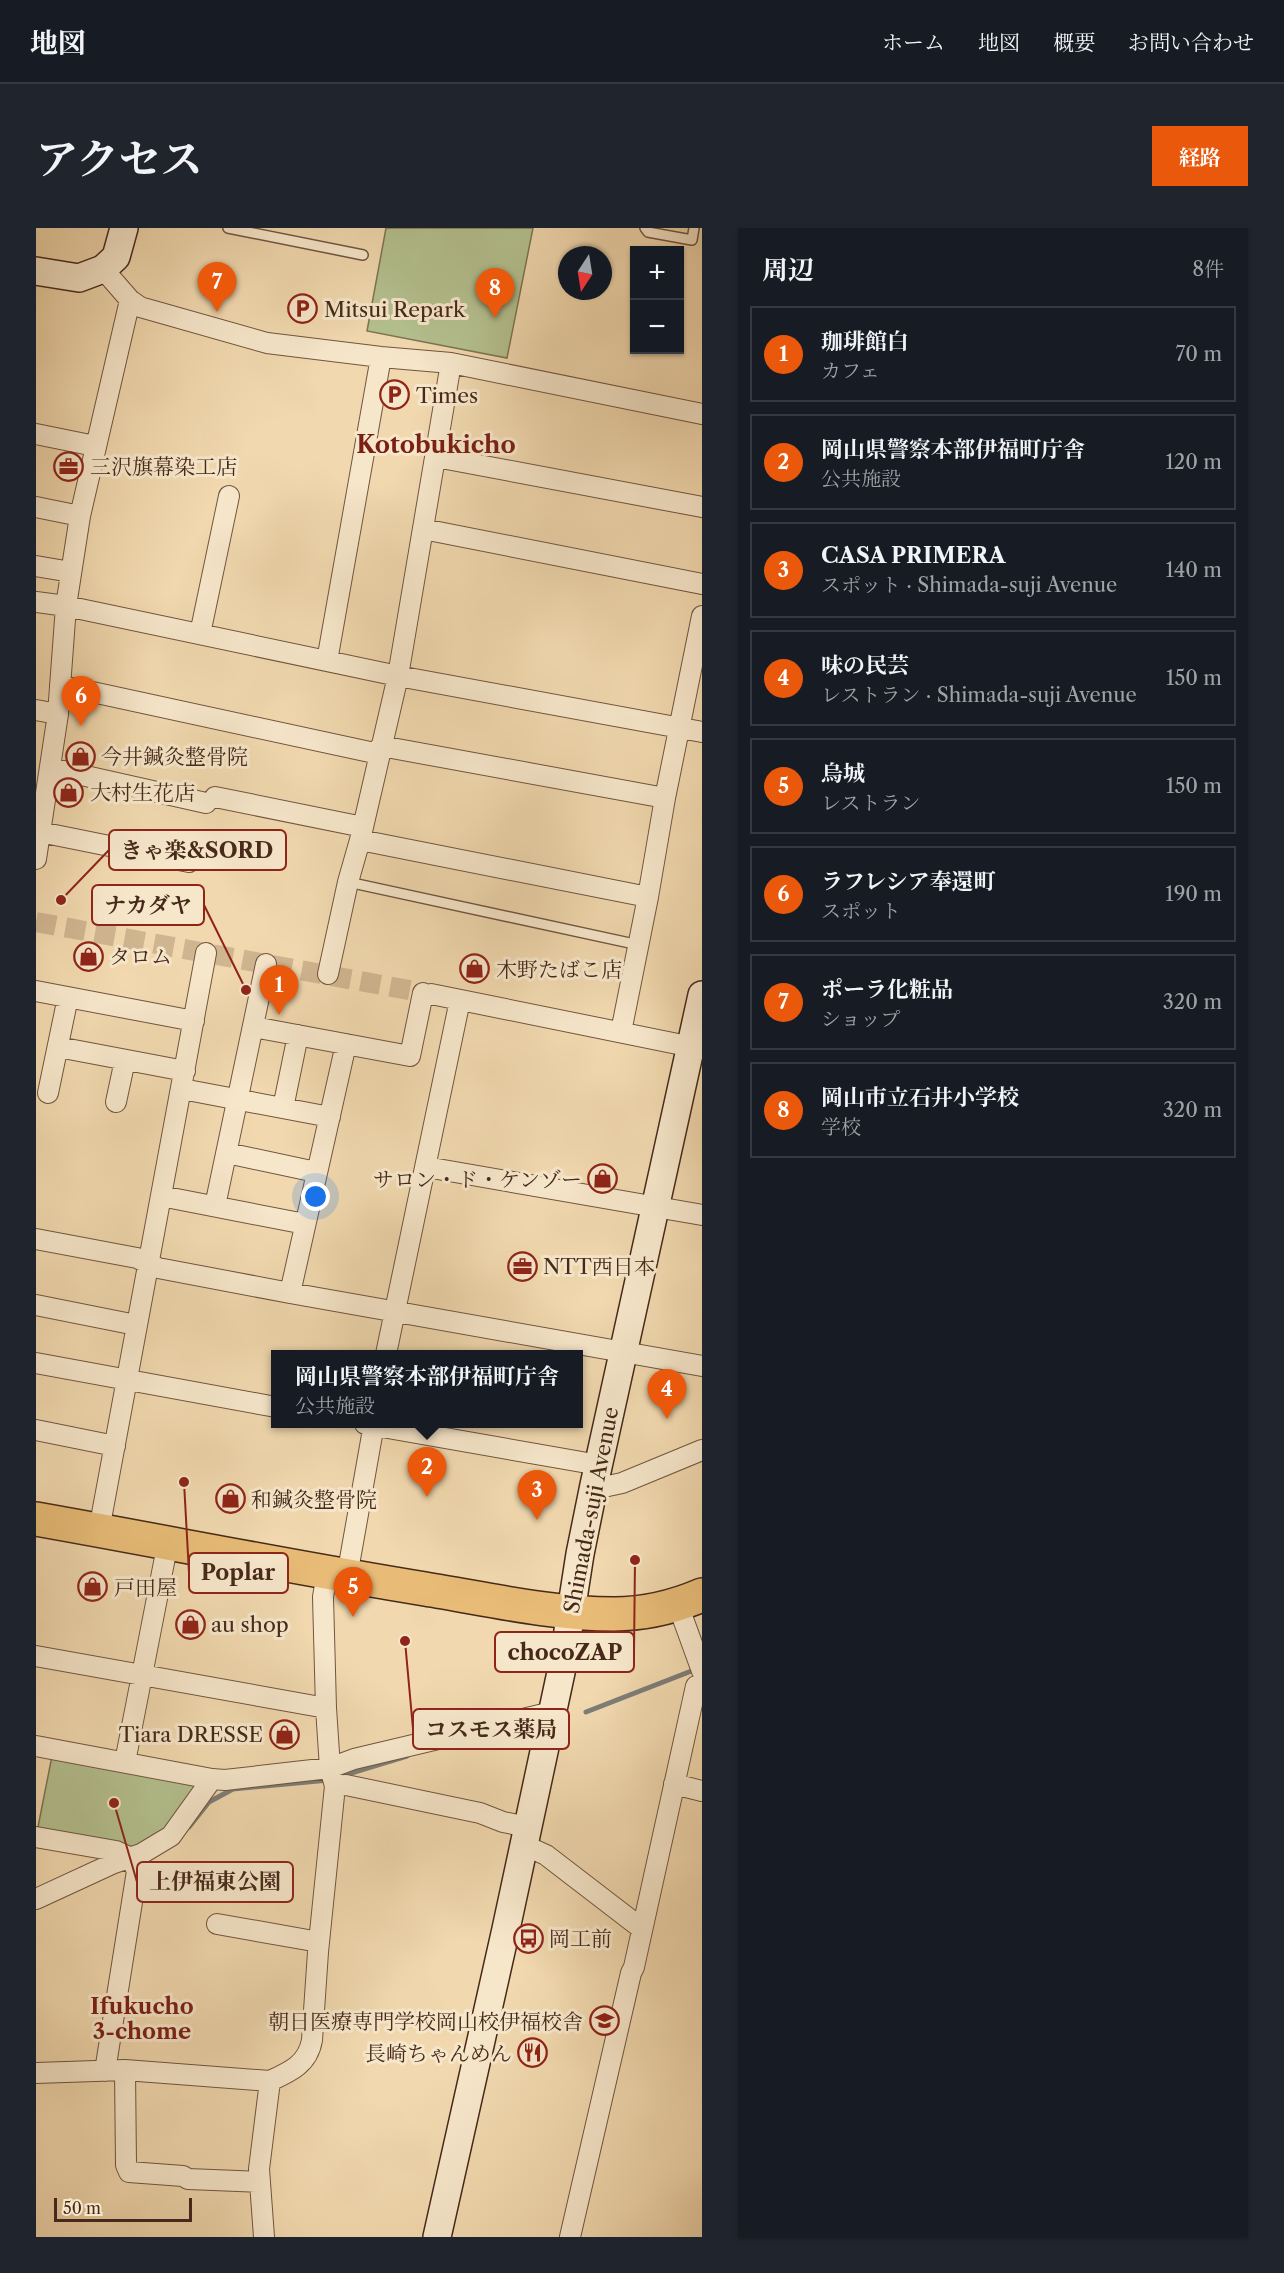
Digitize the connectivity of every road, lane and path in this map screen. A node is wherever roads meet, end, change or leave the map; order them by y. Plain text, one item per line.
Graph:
1 (124, 228) edge
2 (228, 228) edge
3 (645, 228) edge
4 (694, 228) edge
5 (363, 255) dead end
6 (103, 269) junction
7 (36, 271) edge
8 (130, 300) junction
9 (381, 357) junction
10 (451, 363) junction
11 (702, 414) edge
12 (36, 434) edge
13 (95, 446) junction
14 (436, 458) junction
15 (229, 496) dead end
16 (36, 507) edge
17 (702, 507) edge
18 (80, 516) junction
19 (423, 529) junction
20 (36, 566) edge
21 (71, 572) junction
22 (702, 584) edge
23 (36, 602) edge
24 (66, 606) junction
25 (702, 616) edge
26 (200, 634) junction
27 (327, 661) junction
28 (398, 676) junction
29 (60, 686) junction
30 (36, 710) edge
31 (58, 714) junction
32 (679, 728) junction
33 (702, 732) edge
34 (380, 750) junction
35 (50, 768) junction
36 (665, 798) junction
37 (40, 832) junction
38 (362, 833) junction
39 (36, 859) edge
40 (189, 862) dead end
41 (348, 882) junction
42 (648, 897) junction
43 (639, 945) junction
44 (206, 953) dead end
45 (266, 964) dead end
46 (328, 974) dead end
47 (36, 991) edge
48 (702, 995) edge
49 (68, 997) junction
50 (460, 1000) junction
51 (194, 1021) junction
52 (254, 1027) junction
53 (621, 1032) junction
54 (298, 1035) junction
55 (346, 1044) junction
56 (58, 1047) junction
57 (696, 1048) edge
58 (125, 1060) junction
59 (184, 1080) junction
60 (48, 1093) dead end
61 (237, 1099) junction
62 (116, 1102) dead end
63 (283, 1108) junction
64 (330, 1117) junction
65 (227, 1153) junction
66 (426, 1167) junction
67 (316, 1172) junction
68 (160, 1196) junction
69 (215, 1206) junction
70 (656, 1208) junction
71 (702, 1215) edge
72 (305, 1224) junction
73 (36, 1239) edge
74 (148, 1263) junction
75 (290, 1293) junction
76 (36, 1305) edge
77 (394, 1312) junction
78 (136, 1325) junction
79 (387, 1350) edge
80 (623, 1352) junction
81 (36, 1363) edge
82 (702, 1366) edge
83 (126, 1380) junction
84 (271, 1406) edge
85 (370, 1428) edge
86 (389, 1428) edge
87 (36, 1430) edge
88 (115, 1446) junction
89 (702, 1450) edge
90 (597, 1475) junction
91 (36, 1519) edge
92 (99, 1530) junction
93 (168, 1542) junction
94 (337, 1574) junction
95 (690, 1600) edge
96 (571, 1611) junction
97 (36, 1656) edge
98 (701, 1667) edge
99 (143, 1674) junction
100 (702, 1687) edge
101 (326, 1708) junction
102 (552, 1712) junction
103 (36, 1746) edge
104 (125, 1762) junction
105 (333, 1777) junction
106 (212, 1779) junction
107 (674, 1784) junction
108 (702, 1791) edge
109 (526, 1836) junction
110 (36, 1837) edge
111 (134, 1864) junction
112 (36, 1899) edge
113 (217, 1924) dead end
114 (641, 1928) junction
115 (319, 1942) junction
116 (125, 2070) junction
117 (105, 2071) junction
118 (36, 2073) edge
119 (270, 2081) junction
120 (260, 2182) junction
121 (264, 2237) edge
122 (437, 2237) edge
123 (570, 2237) edge

1 - 6 street
2 - 5 lane
3 - 4 lane
6 - 7 street
6 - 8 street
8 - 9 street
8 - 13 street
9 - 10 street
9 - 27 street
10 - 11 street
10 - 14 street
12 - 13 street
13 - 18 street
14 - 17 street
14 - 19 street
15 - 26 street
16 - 18 street
18 - 21 street
19 - 22 street
19 - 28 street
20 - 21 street
21 - 24 street
23 - 24 street
24 - 26 street
24 - 29 street
25 - 32 street
26 - 27 street
27 - 28 street
28 - 32 street
28 - 34 street
29 - 31 street
29 - 34 street
30 - 31 street
31 - 35 street
32 - 33 street
32 - 36 street
34 - 36 street
34 - 38 street
35 - 37 street
35 - 38 street
36 - 42 street
37 - 39 street
37 - 40 street
38 - 41 street
38 - 42 street
41 - 43 lane
41 - 46 street
42 - 43 street
43 - 53 street
44 - 51 street
45 - 52 street
47 - 49 street
48 - 57 street, Shimada-suji Avenue
49 - 51 street
49 - 56 street
50 - 53 street
50 - 55 street
50 - 66 street
51 - 59 street
52 - 54 street
52 - 61 street
53 - 57 street
54 - 55 street
54 - 63 street
55 - 64 street
56 - 58 street
56 - 60 street
57 - 70 street, Shimada-suji Avenue
58 - 59 street
58 - 62 street
59 - 61 street
59 - 68 street
61 - 63 street
61 - 65 street
63 - 64 street
64 - 67 street
65 - 67 street
65 - 69 street
66 - 70 street
66 - 77 street
67 - 72 street
68 - 69 street
68 - 74 street
69 - 72 street
70 - 71 street
70 - 80 street, Shimada-suji Avenue
72 - 75 street
73 - 74 street
74 - 75 street
74 - 78 street
75 - 77 street
76 - 78 street
77 - 79 street
77 - 80 street
78 - 83 street
80 - 82 street
80 - 90 street, Shimada-suji Avenue
81 - 83 street
83 - 84 street
83 - 88 street
85 - 94 street
86 - 90 street
87 - 88 street
88 - 92 street
89 - 90 street
90 - 96 street, Shimada-suji Avenue
91 - 92 highway
92 - 93 highway
93 - 94 highway
93 - 99 street
94 - 96 highway
94 - 101 street
95 - 96 highway
95 - 98 street
96 - 102 street, Shimada-suji Avenue
97 - 99 street
99 - 101 street
99 - 104 street
100 - 107 street
101 - 105 street
102 - 105 street
102 - 109 street, Shimada-suji Avenue
103 - 104 street
104 - 106 street
105 - 106 street
105 - 109 street
105 - 115 street
106 - 111 street
107 - 108 street
107 - 114 street
109 - 114 street
109 - 122 street, Shimada-suji Avenue
110 - 111 street
111 - 112 street
111 - 117 street
113 - 115 street
114 - 123 street
115 - 119 street
116 - 117 street
116 - 119 street
116 - 120 street
117 - 118 street
119 - 120 street
120 - 121 street

